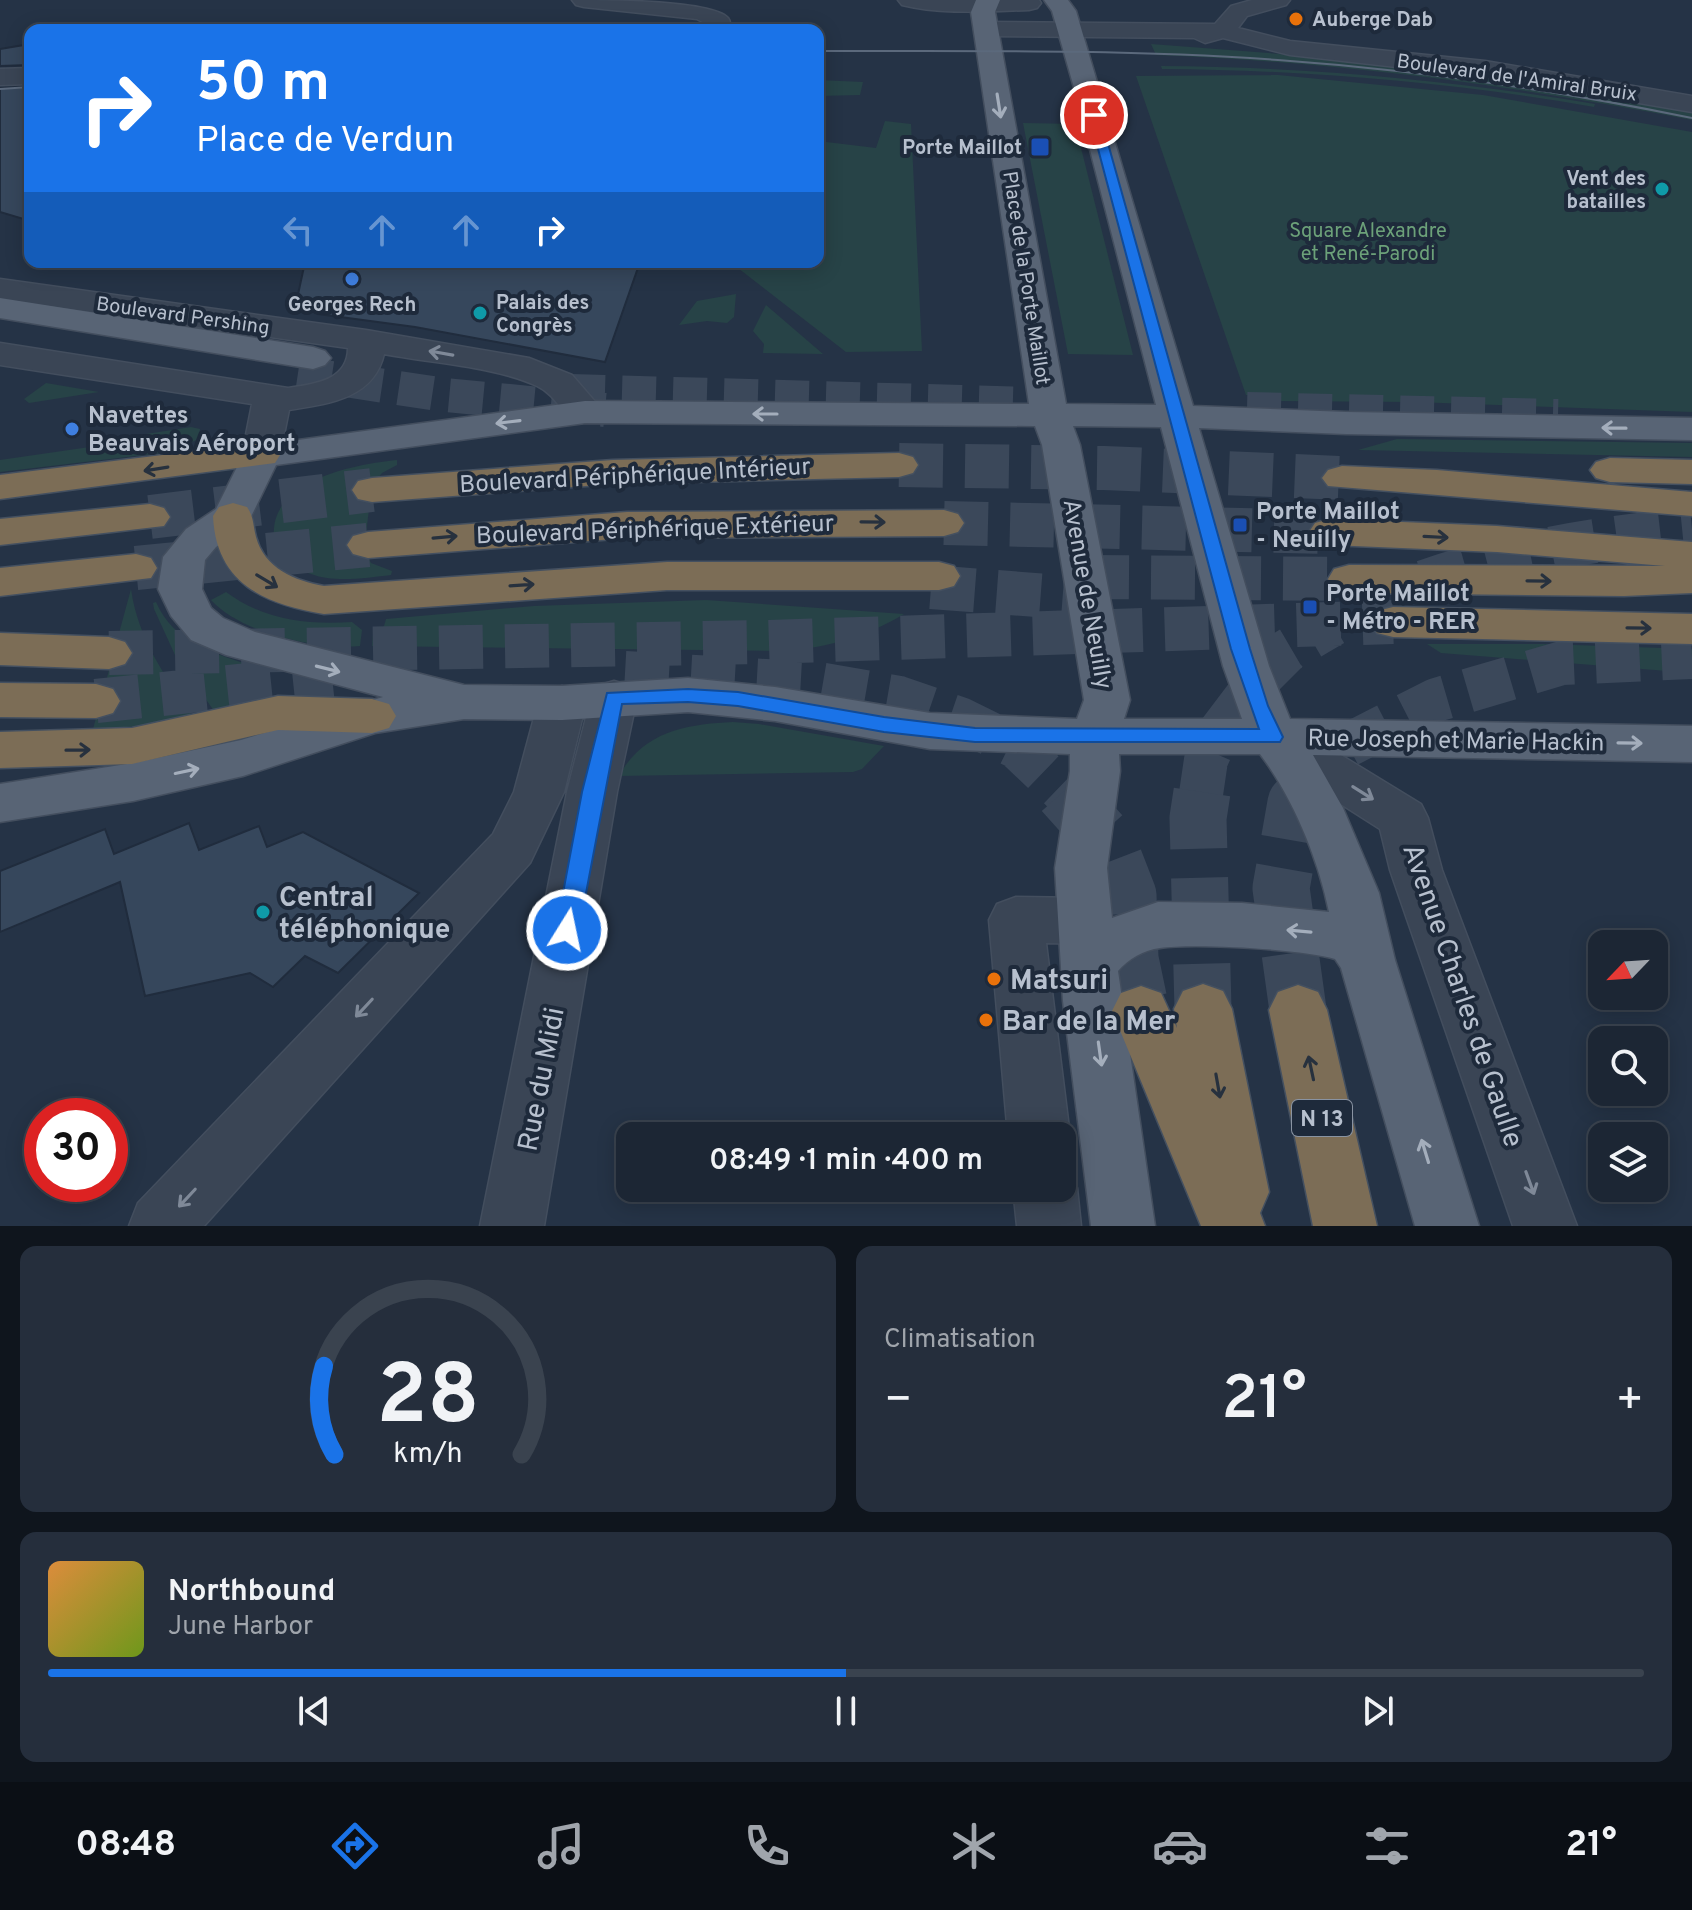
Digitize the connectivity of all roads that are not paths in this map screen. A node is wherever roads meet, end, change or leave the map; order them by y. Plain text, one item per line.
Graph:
1 (584, 0) edge
2 (910, 0) edge
3 (1278, 0) edge
4 (1058, 2) edge
5 (692, 6) edge
6 (987, 18) edge
7 (718, 24) edge
8 (1222, 31) junction
9 (1071, 35) junction
10 (1158, 40) junction
11 (1342, 53) junction
12 (24, 76) edge
13 (0, 77) edge
14 (1692, 104) edge
15 (0, 289) edge
16 (0, 308) edge
17 (0, 325) edge
18 (366, 340) junction
19 (0, 354) edge
20 (269, 398) junction
21 (585, 412) junction
22 (1050, 416) junction
23 (1176, 416) junction
24 (1692, 429) edge
25 (261, 455) junction
26 (899, 465) tunnel mouth
27 (1692, 472) edge
28 (1342, 478) tunnel mouth
29 (1437, 482) junction
30 (0, 487) edge
31 (372, 490) tunnel mouth
32 (1692, 504) edge
33 (233, 516) junction
34 (150, 517) tunnel mouth
35 (944, 523) tunnel mouth
36 (0, 532) edge
37 (1330, 532) tunnel mouth
38 (368, 545) tunnel mouth
39 (1692, 555) edge
40 (136, 568) tunnel mouth
41 (1349, 579) tunnel mouth
42 (1692, 579) edge
43 (0, 582) edge
44 (935, 582) tunnel mouth
45 (1393, 622) tunnel mouth
46 (1692, 629) edge
47 (0, 649) edge
48 (109, 653) tunnel mouth
49 (614, 698) junction
50 (0, 700) edge
51 (96, 701) tunnel mouth
52 (464, 702) junction
53 (562, 703) junction
54 (372, 716) junction
55 (1273, 737) junction
56 (1094, 738) junction
57 (1692, 744) edge
58 (0, 750) edge
59 (0, 803) edge
60 (586, 828) junction
61 (521, 831) junction
62 (1085, 918) junction
63 (1367, 960) junction
64 (1203, 1009) tunnel mouth
65 (1298, 1010) tunnel mouth
66 (1141, 1011) tunnel mouth
67 (1038, 1122) edge
68 (1046, 1202) edge
69 (161, 1226) edge
70 (512, 1226) edge
71 (1049, 1226) edge
72 (1123, 1226) edge
73 (1233, 1226) edge
74 (1244, 1226) edge
75 (1345, 1226) edge
76 (1447, 1226) edge
77 (1545, 1226) edge

1 - 5 street
2 - 6 street
3 - 8 street
4 - 6 street
4 - 9 main road
5 - 7 street
6 - 9 street, Boulevard de l'Amiral Bruix
6 -> 22 main road, Place de la Porte Maillot
8 - 9 street, Boulevard de l'Amiral Bruix
8 - 10 street, Boulevard de l'Amiral Bruix
8 - 11 street, Boulevard de l'Amiral Bruix
9 - 10 street, Boulevard de l'Amiral Bruix
9 - 23 main road
10 - 11 street, Boulevard de l'Amiral Bruix
11 - 14 street, Boulevard de l'Amiral Bruix
12 - 13 street
15 - 18 street, Boulevard Pershing
16 - 17 main road, Boulevard Pershing
18 - 20 street
21 -> 18 street, Boulevard Pershing
19 - 20 street
20 - 25 street
22 -> 21 main road, Place de la Porte Maillot
21 -> 25 main road, Place de la Porte Maillot
22 - 23 main road, Place de la Porte Maillot
22 - 56 main road, Avenue de Neuilly
24 -> 23 main road, Place de la Porte Maillot
23 - 55 main road
25 -> 30 highway
25 - 33 main road
26 - 31 highway, Boulevard Périphérique Intérieur
27 - 29 highway
28 - 29 highway
29 - 32 highway
33 -> 44 highway
33 -> 52 main road
34 - 36 highway
38 -> 35 highway, Boulevard Périphérique Extérieur
37 -> 39 highway
40 - 43 highway
41 -> 42 highway
45 -> 46 highway
47 - 48 highway
49 - 53 main road, Rue Joseph et Marie Hackin
49 - 56 main road, Rue Joseph et Marie Hackin
49 - 60 street, Rue du Midi
50 - 51 highway
52 - 53 main road, Rue Joseph et Marie Hackin
52 - 54 main road
53 - 61 street
58 -> 54 highway
59 -> 54 main road
55 - 56 main road, Rue Joseph et Marie Hackin
55 -> 57 main road, Rue Joseph et Marie Hackin
55 - 63 main road
55 -> 77 street, Avenue Charles de Gaulle
56 - 62 main road, Avenue de Neuilly
60 - 61 street
60 - 70 street, Rue du Midi
61 -> 69 street
63 -> 62 main road
62 - 67 street
62 -> 72 main road
76 -> 63 main road
64 -> 74 highway
75 -> 65 highway, N 13
66 - 73 highway
68 - 71 street

